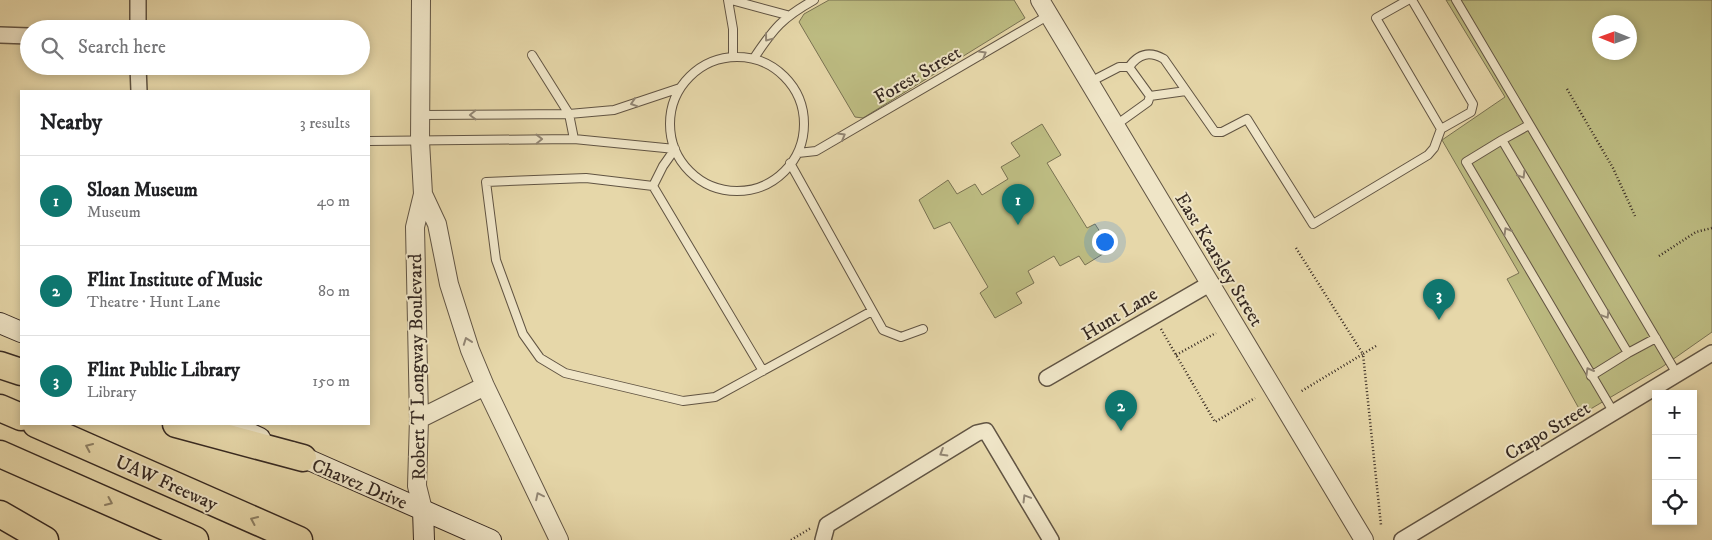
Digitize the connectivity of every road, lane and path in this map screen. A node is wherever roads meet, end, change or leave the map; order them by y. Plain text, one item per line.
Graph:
1 (138, 0) edge
2 (421, 0) edge
3 (730, 0) edge
4 (814, 0) edge
5 (1408, 0) edge
6 (1412, 0) edge
7 (1456, 0) edge
8 (1044, 7) edge
9 (787, 16) junction
10 (138, 20) edge
11 (0, 35) edge
12 (20, 36) edge
13 (532, 55) dead end
14 (733, 56) junction
15 (754, 58) junction
16 (1130, 67) junction
17 (138, 75) edge
18 (1090, 82) junction
19 (680, 88) junction
20 (1567, 89) dead end
21 (139, 90) edge
22 (1186, 91) junction
23 (1150, 96) junction
24 (569, 114) junction
25 (421, 116) junction
26 (1529, 125) junction
27 (1115, 126) junction
28 (1441, 129) junction
29 (574, 139) junction
30 (1502, 140) junction
31 (370, 141) edge
32 (420, 141) junction
33 (675, 149) junction
34 (798, 153) junction
35 (790, 163) junction
36 (653, 186) junction
37 (423, 194) junction
38 (1635, 216) dead end
39 (1712, 228) edge
40 (1296, 248) dead end
41 (1659, 256) dead end
42 (1211, 283) junction
43 (872, 310) junction
44 (0, 323) edge
45 (1159, 325) dead end
46 (923, 329) dead end
47 (20, 332) edge
48 (1216, 333) dead end
49 (1656, 338) junction
50 (1376, 346) dead end
51 (1628, 353) junction
52 (1712, 353) edge
53 (1363, 354) junction
54 (1176, 355) junction
55 (0, 365) edge
56 (763, 371) junction
57 (20, 372) edge
58 (1678, 374) junction
59 (1591, 376) junction
60 (1047, 378) dead end
61 (485, 386) junction
62 (1300, 392) dead end
63 (1255, 398) dead end
64 (0, 408) edge
65 (1614, 413) junction
66 (20, 417) edge
67 (419, 419) junction
68 (38, 425) edge
69 (180, 425) edge
70 (232, 425) edge
71 (0, 454) edge
72 (302, 458) junction
73 (423, 510) junction
74 (0, 514) edge
75 (1381, 525) dead end
76 (820, 526) junction
77 (45, 540) edge
78 (195, 540) edge
79 (299, 540) edge
80 (424, 540) edge
81 (490, 540) edge
82 (560, 540) edge
83 (791, 540) edge
84 (823, 540) edge
85 (1051, 540) edge
86 (1364, 540) edge
87 (1402, 540) edge

1 - 10 street
2 - 25 street, Robert T Longway Boulevard
3 - 9 lane
3 - 14 lane
4 - 9 lane
5 - 28 lane
6 - 28 lane
7 - 26 lane
8 - 18 street, East Kearsley Street
34 -> 8 lane, Forest Street
9 -> 15 lane
11 - 12 street
13 - 24 lane
14 - 15 lane
14 - 19 lane
15 - 34 lane
16 - 18 lane
16 - 22 lane
16 - 23 lane
17 - 21 street
18 - 27 street, East Kearsley Street
19 -> 24 lane
19 - 33 lane
20 - 38 path
22 - 23 lane
22 - 28 lane
23 - 27 lane
24 -> 25 lane
24 - 29 lane
25 - 32 street, Robert T Longway Boulevard
26 - 30 lane
26 - 49 lane
27 - 42 street, East Kearsley Street
32 -> 29 lane
29 - 33 lane
30 -> 51 lane
59 -> 30 lane
31 - 32 lane
32 - 37 street, Robert T Longway Boulevard
33 - 35 lane
33 - 36 lane
34 - 35 lane
35 - 43 lane
36 - 56 lane
36 - 56 lane
61 -> 37 street, Robert T Longway Boulevard
37 - 67 street, Robert T Longway Boulevard
39 - 41 path
40 - 53 path
42 - 60 street, Hunt Lane
42 - 86 street, East Kearsley Street
43 - 46 lane
43 - 56 lane
44 - 47 main road
45 - 54 path
48 - 54 path
49 - 51 lane
49 - 58 lane
50 - 53 path
51 - 59 lane
52 - 58 street, Crapo Street
53 - 62 path
53 - 75 path
54 - 63 path
55 - 57 highway
58 - 65 street, Crapo Street
59 - 65 lane
61 - 67 street
82 -> 61 street, Robert T Longway Boulevard
64 - 66 highway
65 - 87 street, Crapo Street
67 - 73 street, Robert T Longway Boulevard
79 -> 68 highway, UAW Freeway
69 - 72 highway
70 - 72 main road, Chavez Drive
71 -> 78 highway
72 - 73 main road, Chavez Drive
73 - 80 main road, Robert T Longway Boulevard
73 - 81 main road, Chavez Drive
74 - 77 highway
76 - 83 path
76 - 84 street
85 -> 76 street

